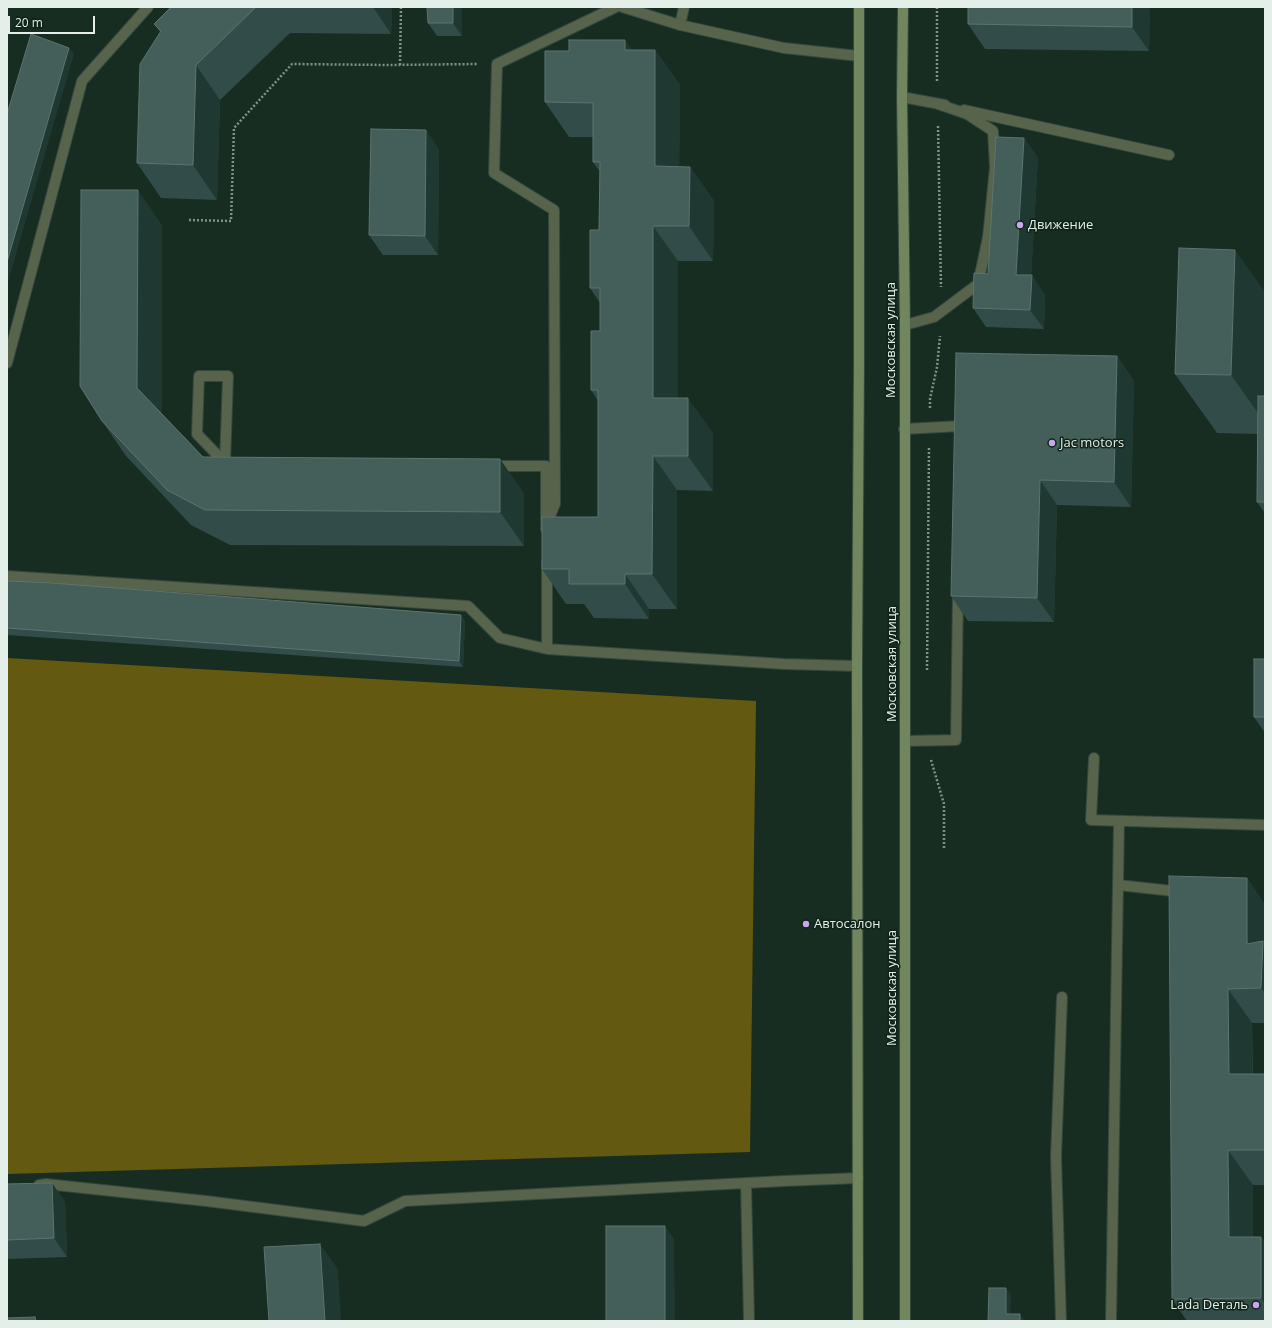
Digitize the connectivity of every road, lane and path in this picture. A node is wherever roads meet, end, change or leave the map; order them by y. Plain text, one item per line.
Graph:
1 (148, 7) edge
2 (401, 7) edge
3 (616, 7) edge
4 (622, 7) edge
5 (684, 7) edge
6 (859, 7) edge
7 (903, 7) edge
8 (680, 25) junction
9 (859, 56) junction
10 (497, 64) junction
11 (400, 65) junction
12 (902, 97) junction
13 (938, 104) junction
14 (1169, 155) dead end
15 (189, 220) dead end
16 (905, 325) junction
17 (7, 363) edge
18 (904, 429) junction
19 (961, 442) edge
20 (226, 462) junction
21 (241, 463) edge
22 (483, 465) edge
23 (546, 525) junction
24 (547, 541) edge
25 (547, 556) edge
26 (7, 576) edge
27 (958, 583) edge
28 (547, 650) junction
29 (856, 666) junction
30 (906, 741) junction
31 (1094, 758) dead end
32 (1119, 821) junction
33 (1265, 825) edge
34 (1118, 885) junction
35 (1196, 894) edge
36 (1062, 997) dead end
37 (858, 1178) junction
38 (746, 1184) junction
39 (31, 1185) edge
40 (749, 1321) edge
41 (858, 1321) edge
42 (905, 1321) edge
43 (1061, 1321) edge
44 (1110, 1321) edge

1 - 17 street
2 - 11 path
3 - 10 street
4 - 8 street
5 - 8 street
6 - 9 main road
7 - 12 main road, Московская улица
8 - 9 street
9 - 29 main road
10 - 11 path
10 - 23 street
11 - 15 path
12 - 13 street
12 - 16 main road, Московская улица
13 - 14 street
13 - 16 street
16 - 18 main road, Московская улица
18 - 19 street
18 - 30 main road, Московская улица
20 - 20 street
20 - 21 street
22 - 23 street
23 - 24 street
25 - 28 street
26 - 28 street
27 - 30 street
28 - 29 street
29 - 37 main road
30 - 42 main road, Московская улица
31 - 32 street
32 - 33 street
32 - 34 street
34 - 35 street
34 - 44 street
36 - 43 street
37 - 38 street
37 - 41 main road
38 - 39 street
38 - 40 street

